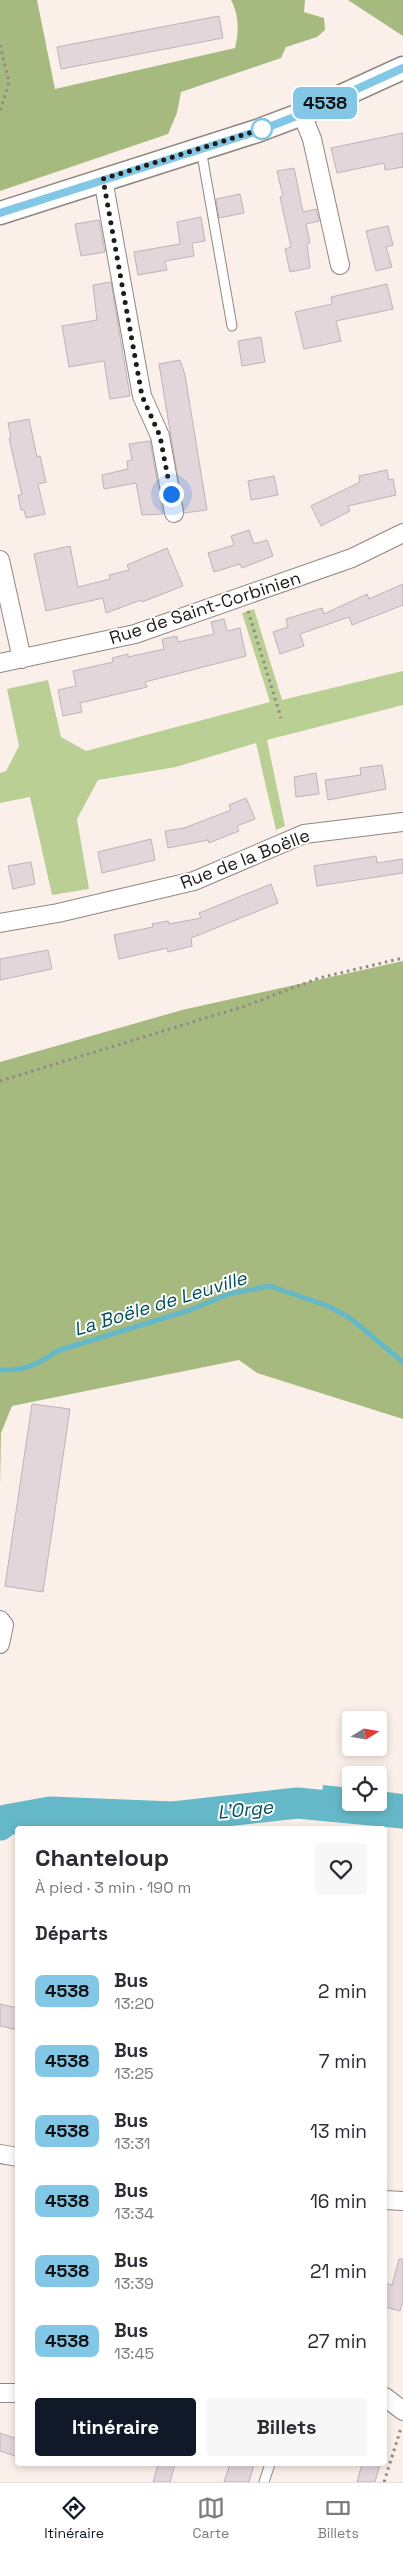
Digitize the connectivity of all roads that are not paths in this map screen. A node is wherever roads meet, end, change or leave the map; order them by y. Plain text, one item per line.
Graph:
1 (403, 68) edge
2 (302, 114) junction
3 (201, 149) junction
4 (103, 179) junction
5 (0, 213) edge
6 (340, 265) dead end
7 (232, 326) dead end
8 (174, 513) dead end
9 (403, 533) edge
10 (0, 560) edge
11 (22, 658) junction
12 (0, 663) edge
13 (403, 822) edge
14 (0, 924) edge
15 (0, 1620) edge
16 (0, 1644) edge
17 (0, 2154) edge
18 (15, 2156) edge
19 (387, 2200) edge
20 (403, 2201) edge
21 (0, 2393) edge
22 (15, 2393) edge
23 (387, 2399) edge
24 (403, 2411) edge
25 (269, 2466) edge
26 (264, 2482) edge

1 - 2 street
2 - 3 street
2 - 6 street
3 - 4 street
3 - 7 lane
4 - 5 street
4 - 8 street
9 - 11 street, Rue de Saint-Corbinien
10 - 11 street
11 - 12 street, Rue de Saint-Corbinien
13 - 14 street, Rue de la Boëlle
15 - 16 street
17 - 18 street
19 - 20 street
21 - 22 street
23 - 24 street
25 - 26 lane

